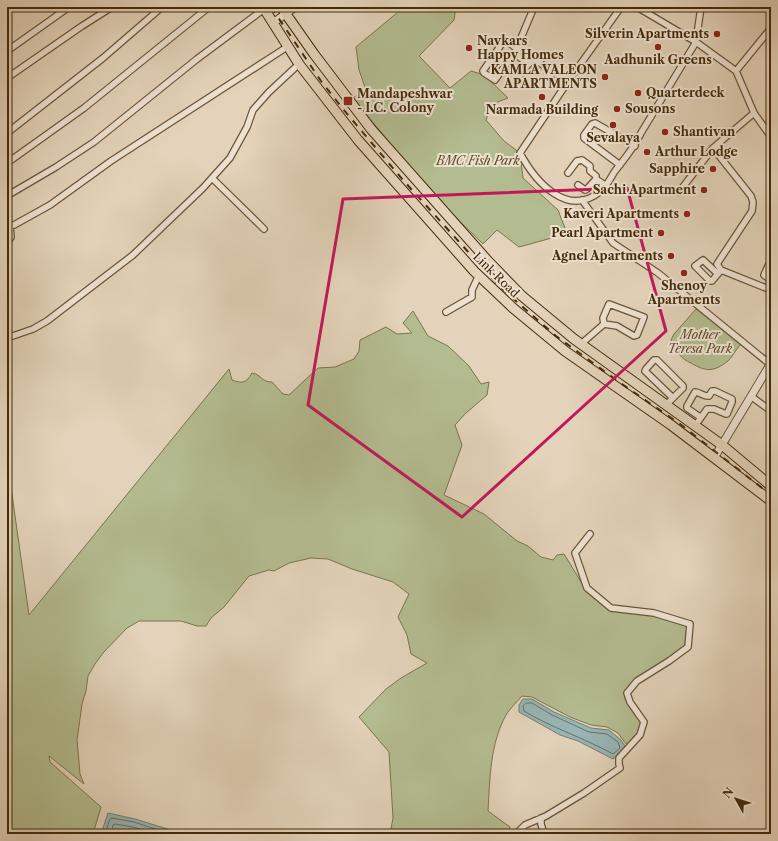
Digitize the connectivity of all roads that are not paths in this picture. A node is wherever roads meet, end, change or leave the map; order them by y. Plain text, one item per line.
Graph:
1 (69, 7) edge
2 (112, 7) edge
3 (162, 7) edge
4 (294, 7) edge
5 (534, 7) edge
6 (621, 7) edge
7 (637, 7) edge
8 (701, 7) edge
9 (204, 8) edge
10 (263, 8) edge
11 (283, 11) edge
12 (273, 23) junction
13 (771, 28) edge
14 (696, 42) junction
15 (287, 47) junction
16 (518, 47) junction
17 (7, 51) edge
18 (519, 57) dead end
19 (533, 58) junction
20 (299, 64) junction
21 (529, 64) junction
22 (736, 71) junction
23 (7, 78) edge
24 (517, 79) dead end
25 (567, 82) junction
26 (754, 113) junction
27 (7, 133) edge
28 (771, 137) edge
29 (635, 146) junction
30 (713, 148) junction
31 (7, 163) edge
32 (620, 165) junction
33 (568, 173) dead end
34 (212, 178) junction
35 (596, 179) junction
36 (578, 185) dead end
37 (605, 186) junction
38 (679, 192) dead end
39 (10, 194) dead end
40 (582, 200) junction
41 (8, 226) edge
42 (264, 229) dead end
43 (7, 243) edge
44 (769, 264) dead end
45 (479, 275) junction
46 (771, 280) edge
47 (770, 288) edge
48 (446, 312) dead end
49 (604, 324) junction
50 (7, 338) edge
51 (581, 344) junction
52 (771, 364) edge
53 (752, 397) junction
54 (673, 398) junction
55 (666, 405) junction
56 (771, 411) edge
57 (700, 417) junction
58 (695, 426) junction
59 (722, 445) junction
60 (714, 458) junction
61 (771, 486) edge
62 (771, 501) edge
63 (590, 534) dead end
64 (541, 818) junction
65 (517, 834) edge
66 (544, 834) edge

1 - 17 street
2 - 23 street
3 - 27 street
4 - 11 street
5 - 16 street
6 - 25 street
7 - 14 street
8 - 14 street
9 - 31 street
10 - 12 main road, Link Road
10 - 39 street
11 - 12 street
11 - 51 main road, Link Road
12 - 15 main road, Link Road
13 - 22 street
14 - 22 street
14 - 29 street
15 - 20 main road, Link Road
15 - 41 street
16 - 16 street
16 - 19 street
18 - 21 street
19 - 21 street
19 - 25 street
20 - 34 street
20 - 45 main road, Link Road
21 - 24 street
22 - 26 street
25 - 40 street
26 - 28 street
26 - 30 street
29 - 32 street
29 - 32 street
30 - 38 street
30 - 47 street
32 - 37 street
33 - 35 street
34 - 42 street
34 - 50 street
35 - 36 street
35 - 37 street
37 - 40 street
40 - 52 street
41 - 43 street
44 - 46 street
45 - 48 street
45 - 60 main road, Link Road
49 - 49 street
49 - 51 street
51 - 55 main road, Link Road
52 - 53 street
53 - 56 street
53 - 59 street
54 - 54 street
54 - 55 street
55 - 58 main road, Link Road
57 - 57 street
57 - 58 street
58 - 59 main road, Link Road
59 - 60 street
59 - 61 main road, Link Road
60 - 62 main road, Link Road
63 - 64 street
64 - 65 street
64 - 66 street

